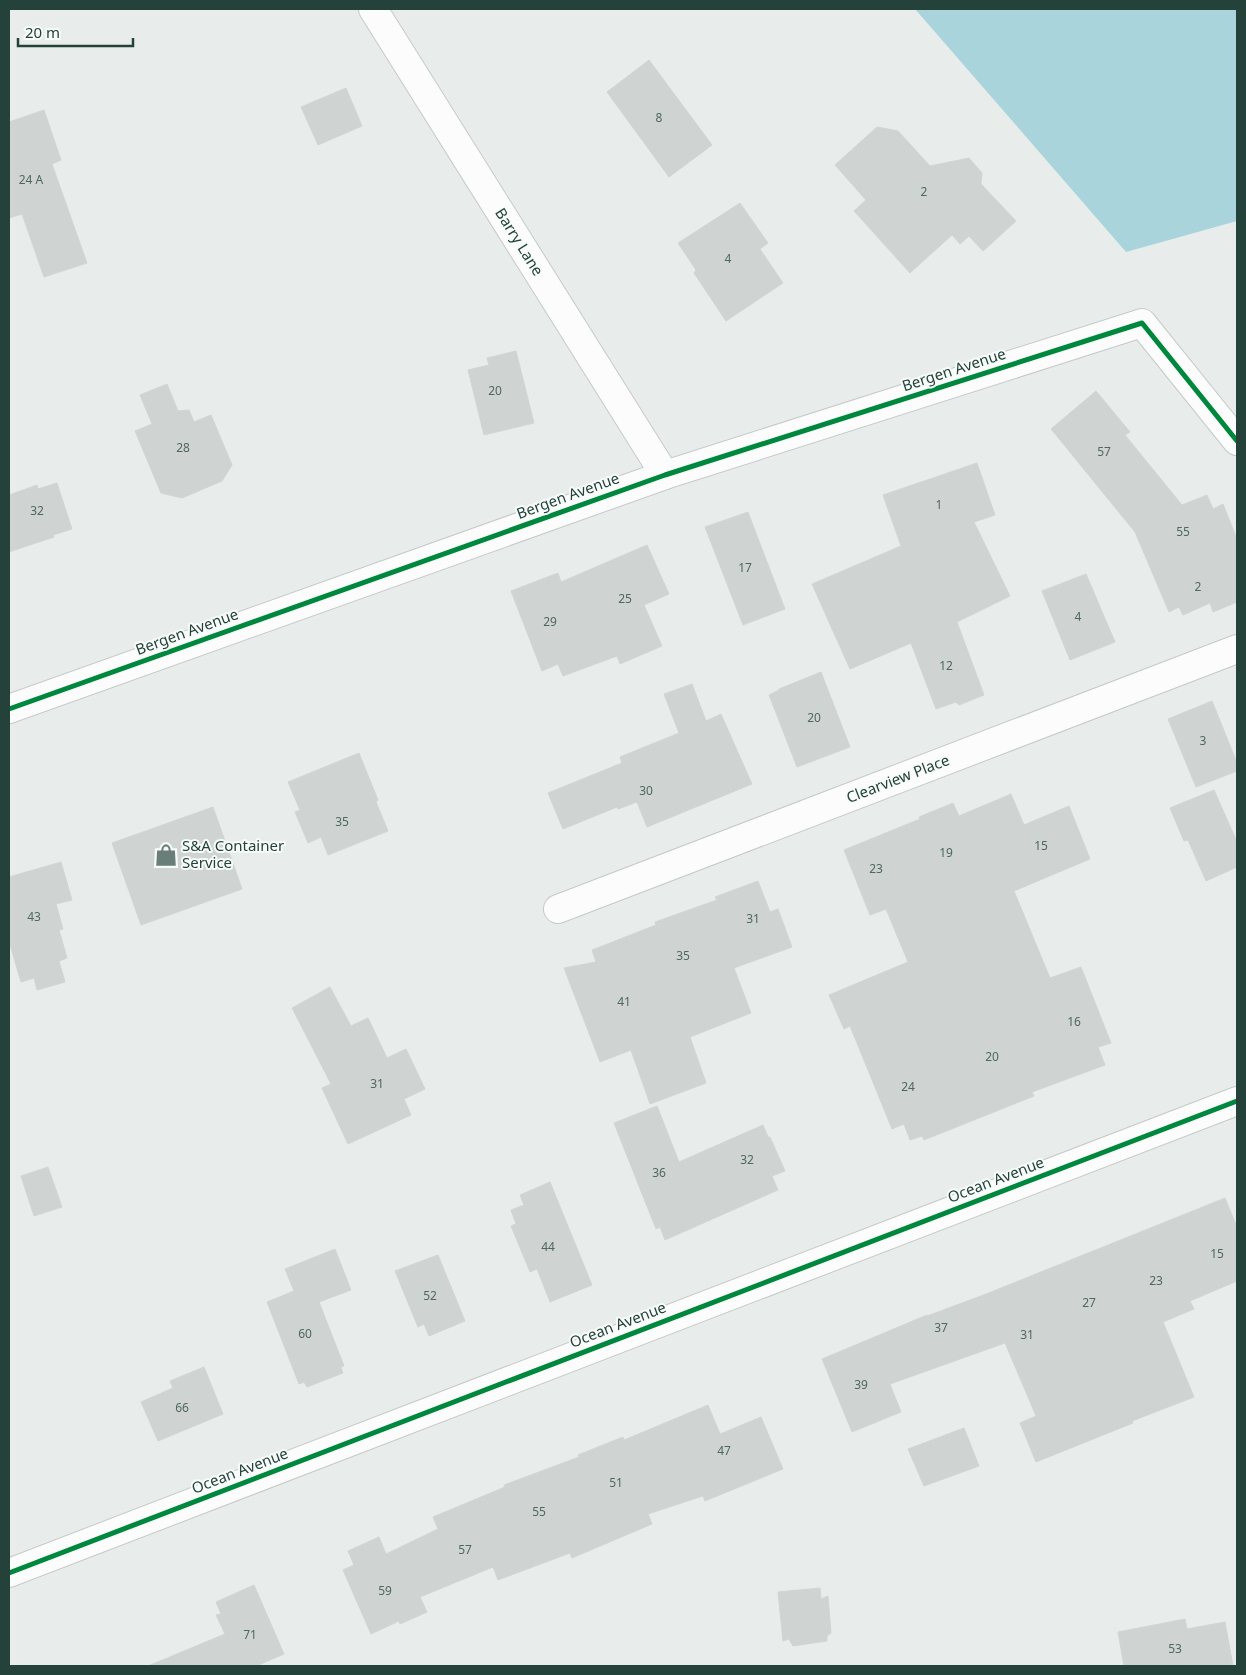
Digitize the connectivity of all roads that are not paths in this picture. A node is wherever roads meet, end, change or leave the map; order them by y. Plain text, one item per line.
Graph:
1 (372, 9) edge
2 (1237, 441) edge
3 (665, 475) junction
4 (1237, 649) edge
5 (9, 709) edge
6 (558, 909) dead end
7 (1237, 1101) edge
8 (9, 1573) edge

1 - 3 street, Barry Lane
2 - 3 street, Bergen Avenue
3 - 5 street, Bergen Avenue
4 - 6 street, Clearview Place
7 - 8 street, Ocean Avenue

